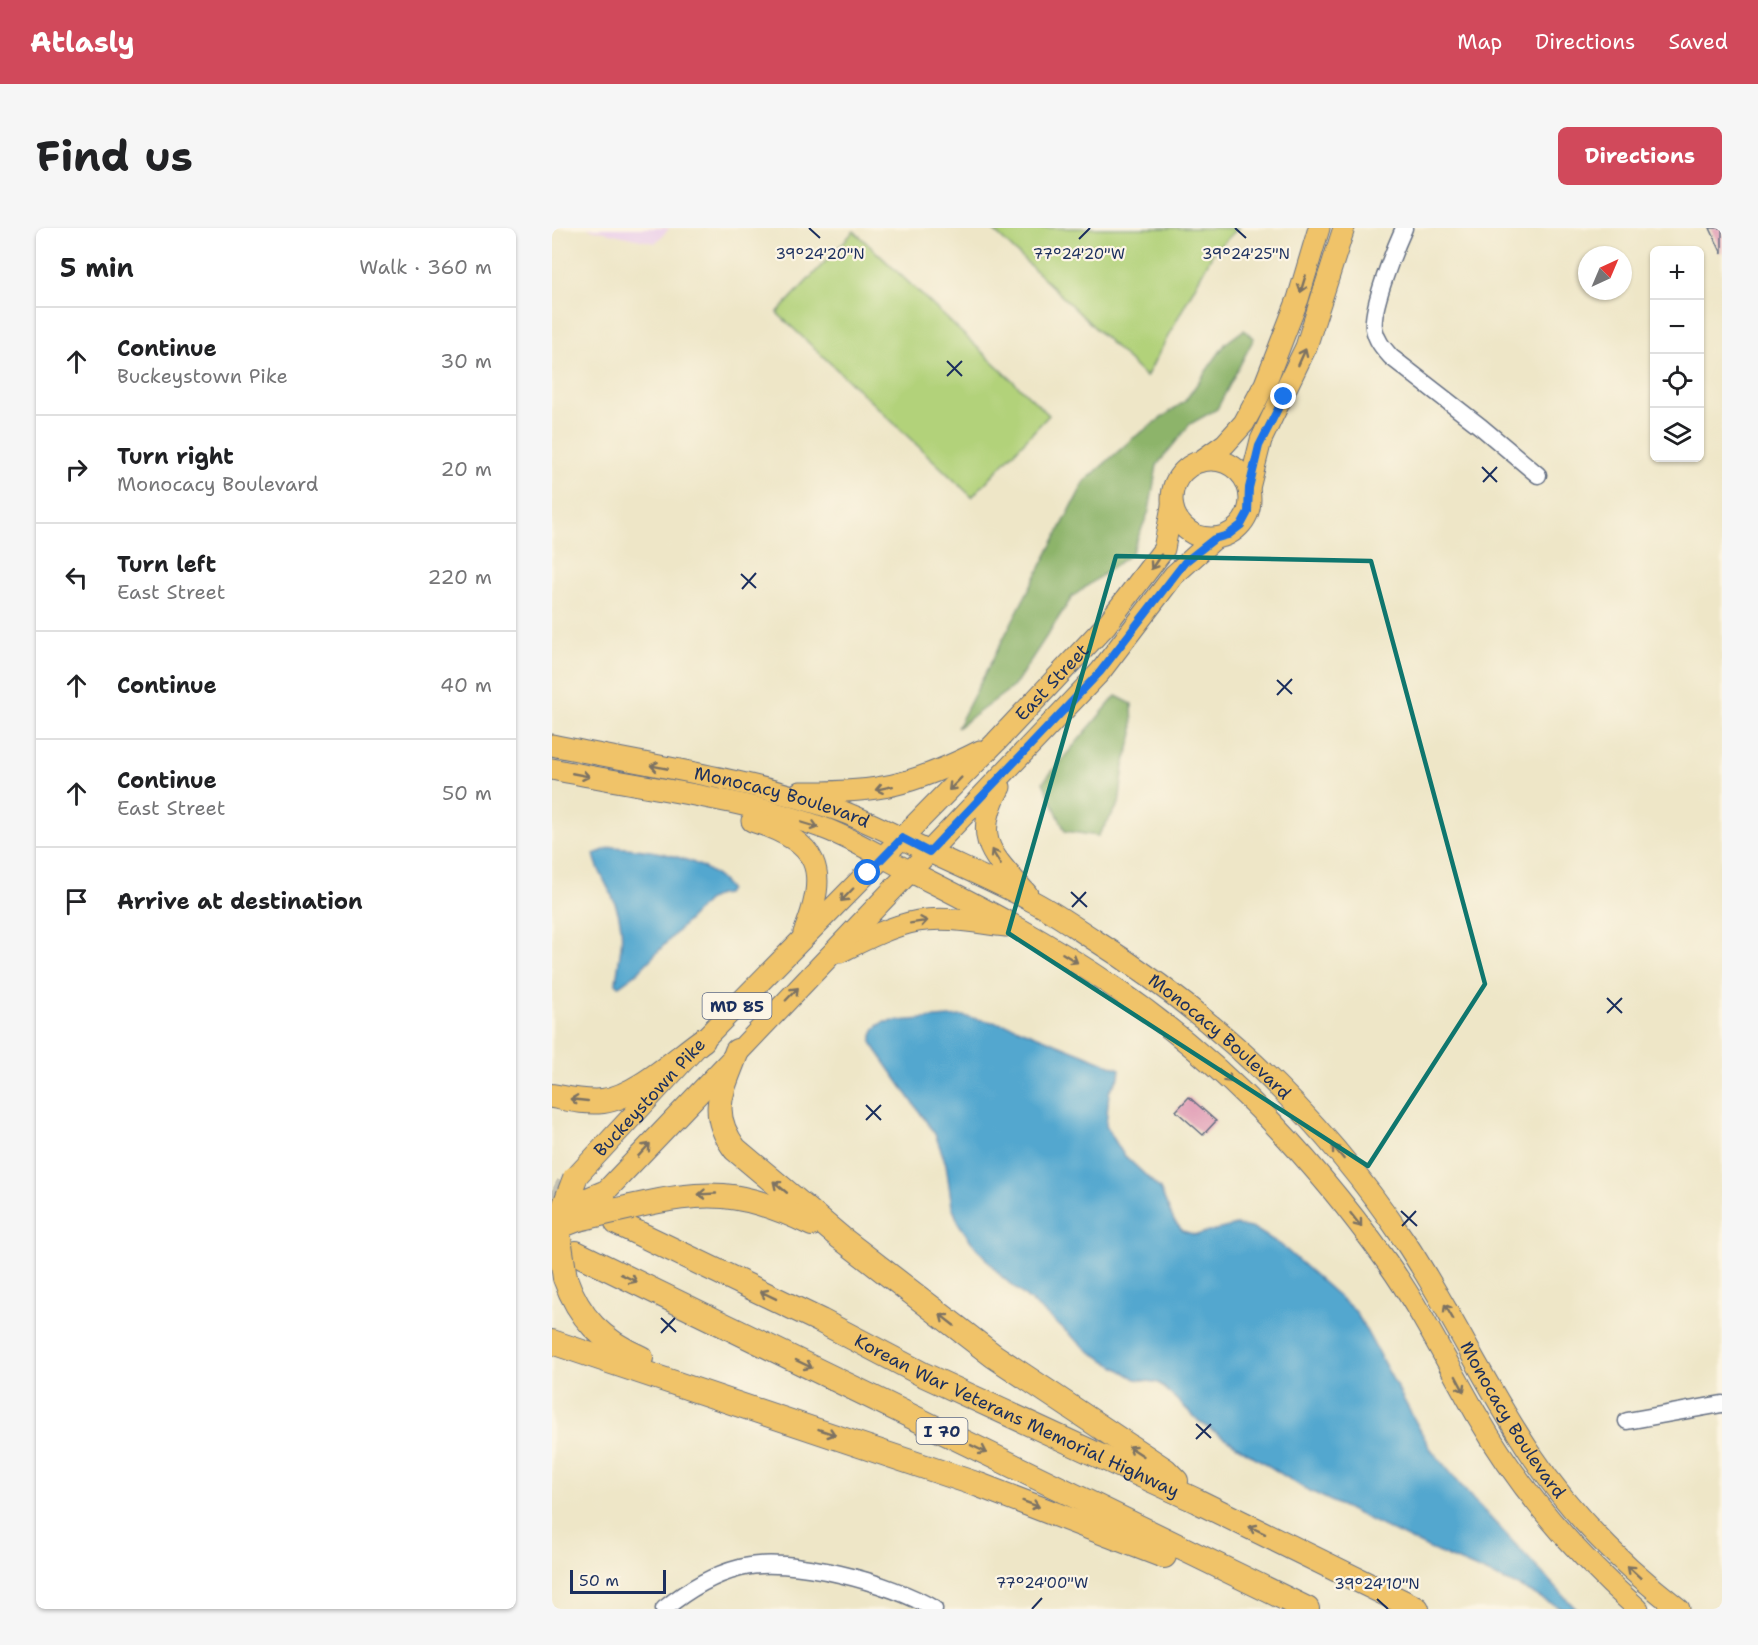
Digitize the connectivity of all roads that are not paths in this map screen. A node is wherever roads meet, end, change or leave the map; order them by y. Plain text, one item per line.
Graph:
1 (1319, 228) edge
2 (1344, 228) edge
3 (1404, 228) edge
4 (1201, 461) junction
5 (1538, 475) dead end
6 (1249, 488) junction
7 (1172, 506) junction
8 (1214, 539) junction
9 (996, 742) junction
10 (552, 745) edge
11 (1014, 762) junction
12 (552, 769) edge
13 (609, 781) junction
14 (777, 792) junction
15 (902, 838) junction
16 (929, 852) junction
17 (883, 857) junction
18 (910, 871) junction
19 (1033, 901) junction
20 (1020, 928) junction
21 (800, 943) junction
22 (826, 959) junction
23 (703, 1040) junction
24 (737, 1051) junction
25 (552, 1096) edge
26 (575, 1178) joint
27 (604, 1193) joint
28 (624, 1215) junction
29 (563, 1227) edge
30 (841, 1238) junction
31 (552, 1342) edge
32 (1722, 1404) edge
33 (749, 1406) junction
34 (1627, 1421) dead end
35 (1197, 1501) junction
36 (664, 1609) edge
37 (934, 1609) edge
38 (1285, 1609) edge
39 (1307, 1609) edge
40 (1417, 1609) edge
41 (1638, 1609) edge
42 (1679, 1609) edge

1 -> 4 main road
6 -> 2 main road
3 - 5 lane
4 - 6 main road
4 - 7 main road
6 - 8 main road
7 - 8 main road
7 -> 9 main road, East Street
8 - 11 main road, East Street
9 -> 14 main road
9 -> 15 main road, East Street
14 -> 10 main road, Monocacy Boulevard
11 - 16 main road, East Street
19 -> 11 main road
12 -> 13 main road, Monocacy Boulevard
13 -> 17 main road, Monocacy Boulevard
13 - 21 main road
14 - 15 main road, Monocacy Boulevard
15 - 16 main road, Monocacy Boulevard
15 - 17 main road, Buckeystown Pike / MD 85
16 - 18 main road, East Street / MD 85
16 - 19 main road, Monocacy Boulevard
17 - 18 main road, Monocacy Boulevard
17 -> 21 main road, Buckeystown Pike / MD 85
18 - 20 main road, Monocacy Boulevard
18 - 22 main road, Buckeystown Pike / MD 85
42 -> 19 main road, Monocacy Boulevard
22 -> 20 main road
20 -> 41 main road, Monocacy Boulevard
21 - 23 main road, Buckeystown Pike / MD 85
24 -> 22 main road, Buckeystown Pike / MD 85
23 -> 25 highway
23 - 26 main road, Buckeystown Pike / MD 85
27 -> 24 main road, Buckeystown Pike / MD 85
30 -> 24 highway
26 - 29 highway, bridge
27 - 29 highway, bridge
28 - 29 highway, bridge
30 -> 28 highway
35 -> 28 highway, Korean War Veterans Memorial Highway / I 70
29 - 33 highway, bridge
29 -> 39 highway, I 70
35 -> 30 highway
31 - 33 highway
32 - 34 lane
33 -> 38 highway
40 -> 35 highway, Korean War Veterans Memorial Highway / I 70
36 - 37 lane

